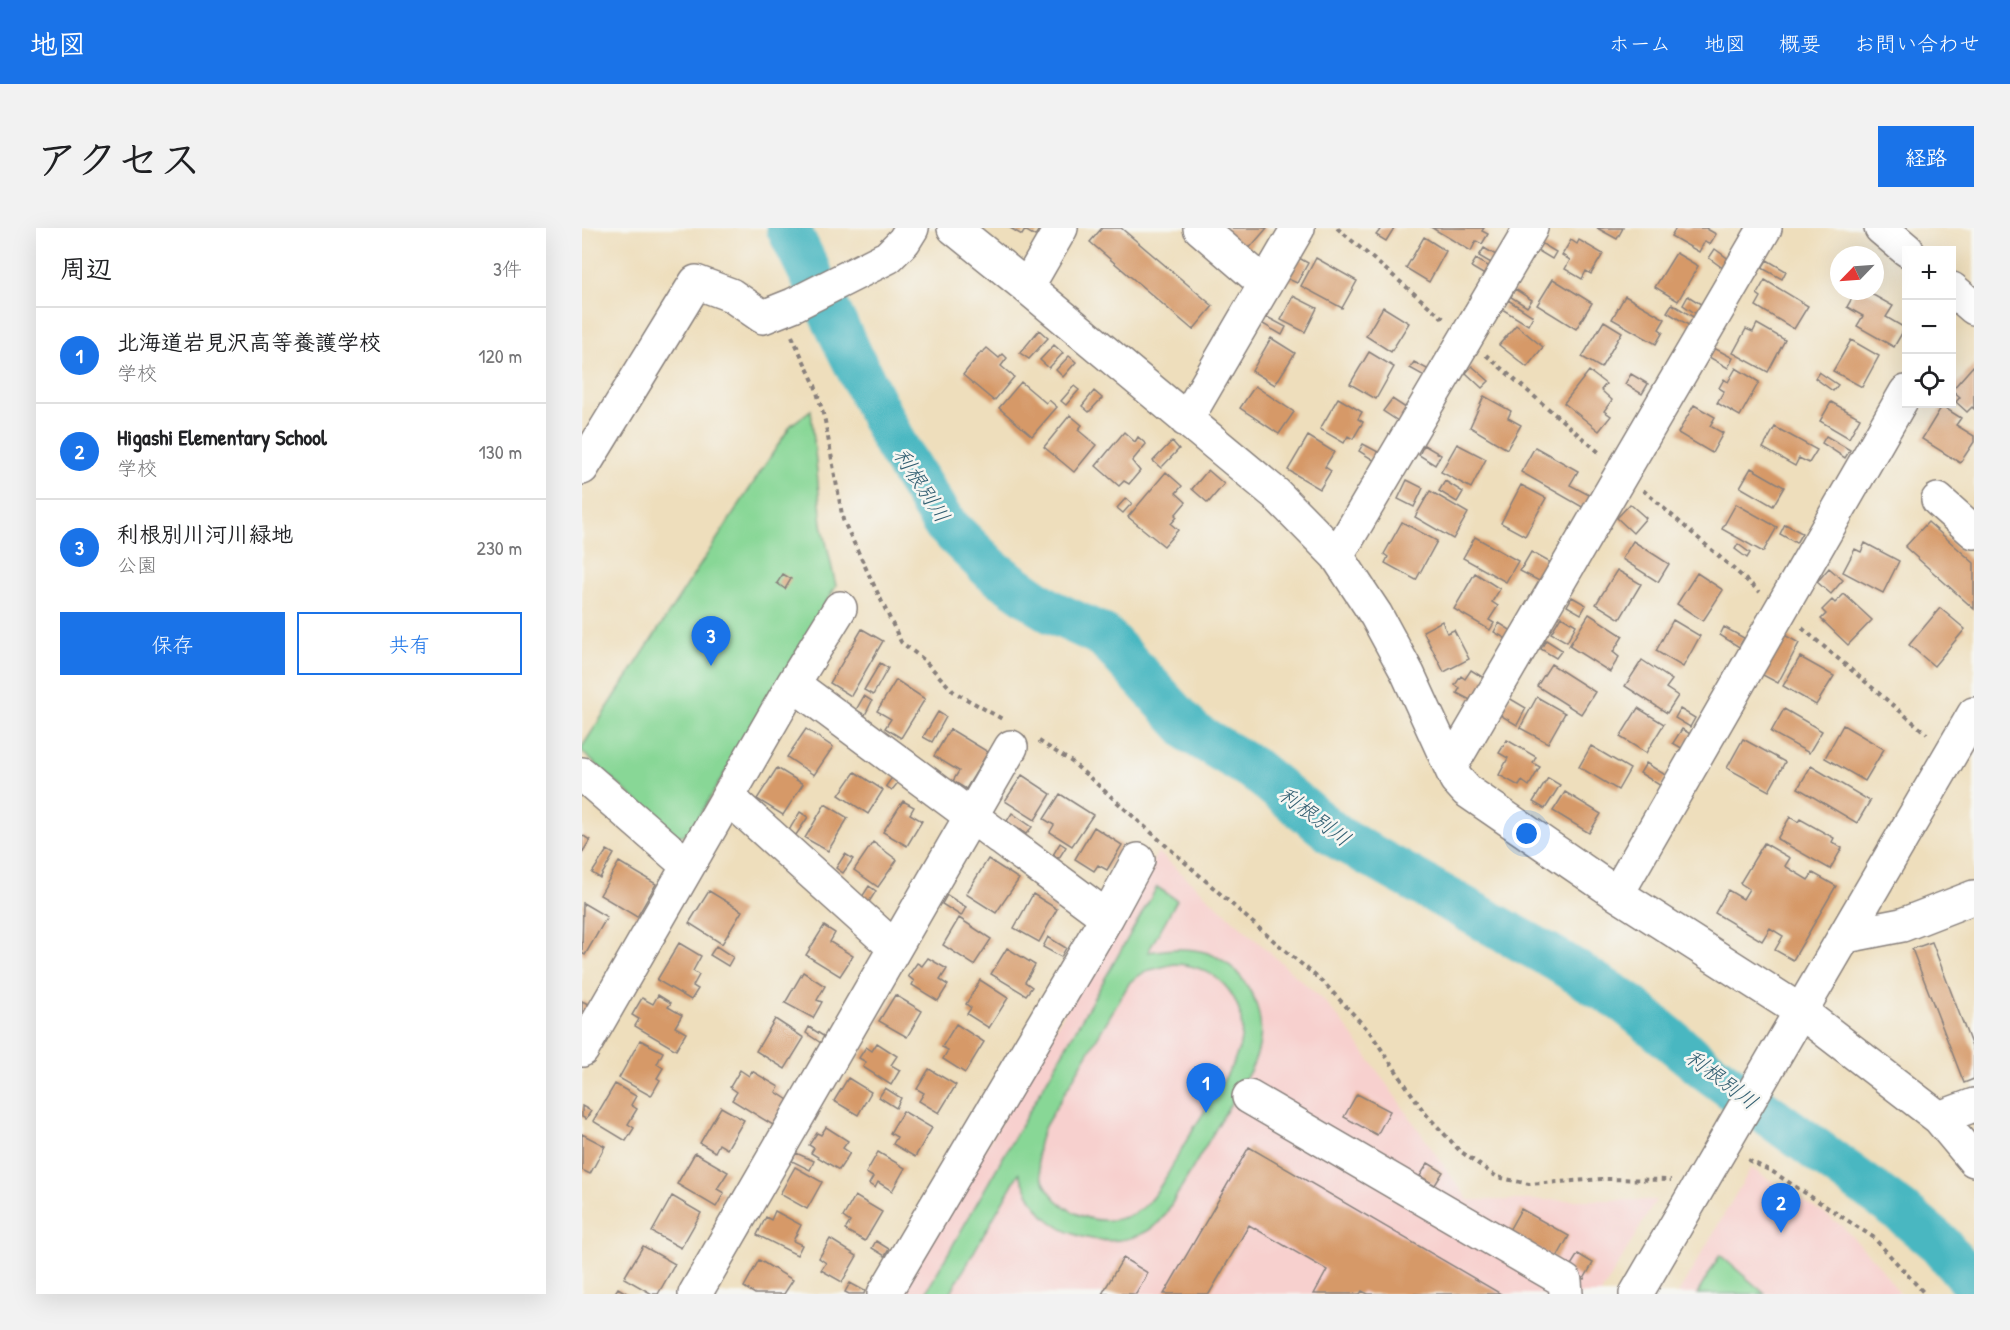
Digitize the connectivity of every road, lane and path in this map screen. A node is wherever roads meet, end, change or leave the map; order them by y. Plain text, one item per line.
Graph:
1 (912, 228) edge
2 (954, 228) edge
3 (1061, 228) edge
4 (1200, 228) edge
5 (1298, 228) edge
6 (1531, 228) edge
7 (1765, 228) edge
8 (1881, 228) edge
9 (1902, 246) edge
10 (1265, 284) junction
11 (1027, 287) junction
12 (786, 308) junction
13 (1902, 399) edge
14 (1186, 420) junction
15 (582, 468) edge
16 (1938, 500) dead end
17 (1974, 532) edge
18 (1337, 556) junction
19 (840, 608) dead end
20 (793, 684) junction
21 (1974, 714) edge
22 (1020, 737) junction
23 (1451, 766) junction
24 (582, 774) edge
25 (728, 797) junction
26 (972, 816) junction
27 (1138, 860) dead end
28 (688, 866) junction
29 (1617, 894) junction
30 (1974, 897) edge
31 (1107, 917) junction
32 (1846, 936) junction
33 (895, 948) junction
34 (1800, 1011) junction
35 (582, 1050) edge
36 (1249, 1097) dead end
37 (1974, 1105) edge
38 (1939, 1118) junction
39 (1748, 1160) dead end
40 (1974, 1160) edge
41 (1675, 1180) dead end
42 (695, 1294) edge
43 (884, 1294) edge
44 (1566, 1294) edge
45 (1636, 1294) edge
46 (1925, 1294) edge

1 - 12 street
2 - 11 street
3 - 11 street
4 - 10 street
5 - 10 street
6 - 18 street
7 - 23 street
8 - 9 street
10 - 14 street
11 - 14 street
12 - 15 street
12 - 22 path
13 - 29 street
14 - 18 street
16 - 17 street
18 - 23 street
19 - 20 street
20 - 25 street
20 - 26 street
21 - 32 street
22 - 26 street
22 - 41 path
23 - 29 street
24 - 28 street
25 - 28 street
25 - 33 street
26 - 31 street
26 - 33 street
27 - 31 street
28 - 35 street
29 - 34 street
30 - 32 street
31 - 43 street
32 - 34 street
33 - 42 street
34 - 38 street
34 - 45 street
36 - 44 street
37 - 38 street
38 - 40 street
39 - 46 path

